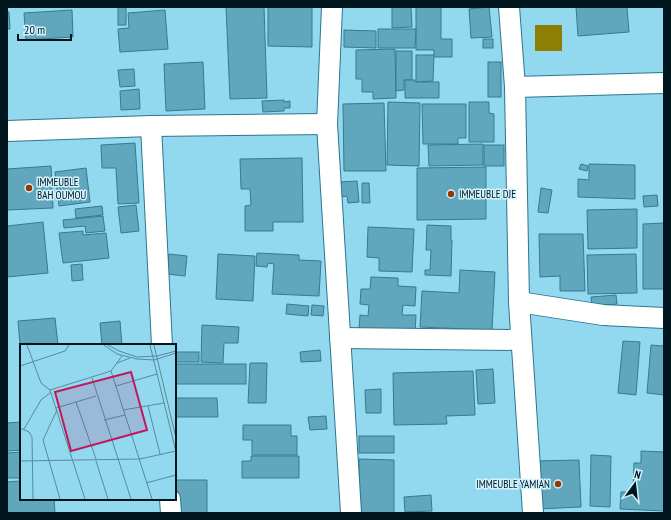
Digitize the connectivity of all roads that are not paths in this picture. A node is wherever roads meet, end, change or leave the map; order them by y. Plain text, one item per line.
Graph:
1 (332, 7) edge
2 (509, 7) edge
3 (664, 83) edge
4 (515, 87) junction
5 (327, 124) junction
6 (151, 126) junction
7 (7, 131) edge
8 (519, 302) junction
9 (664, 318) edge
10 (340, 338) junction
11 (521, 340) junction
12 (162, 344) edge
13 (170, 500) edge
14 (171, 513) edge
15 (351, 513) edge
16 (533, 513) edge

1 - 5 street
2 - 4 street
3 - 4 street
4 - 8 street
5 - 6 street
5 - 10 street
6 - 7 street
6 - 12 street
8 - 9 street
8 - 11 street
10 - 11 street
10 - 15 street
11 - 16 street
13 - 14 street

